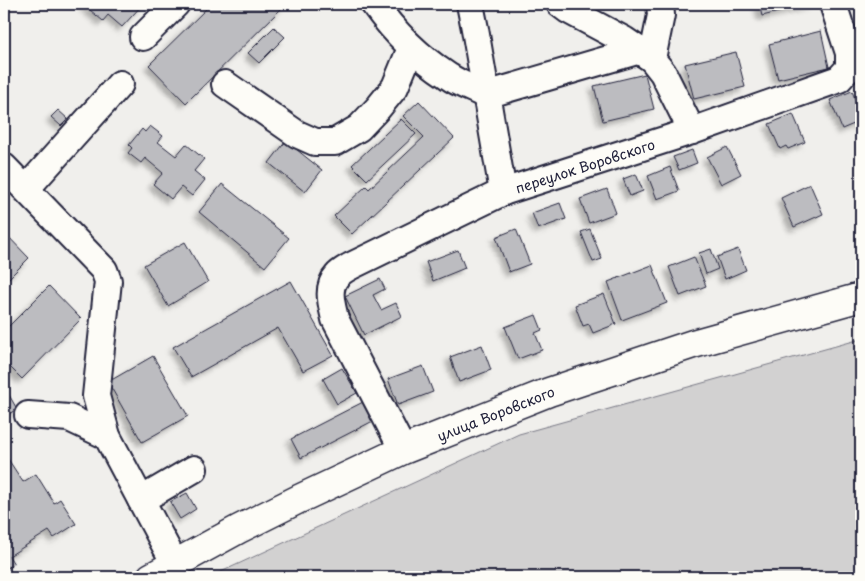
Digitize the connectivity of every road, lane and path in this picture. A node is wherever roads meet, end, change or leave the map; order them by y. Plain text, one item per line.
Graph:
1 (176, 4) edge
2 (374, 4) edge
3 (470, 4) edge
4 (560, 4) edge
5 (660, 4) edge
6 (833, 4) edge
7 (143, 37) dead end
8 (411, 48) junction
9 (646, 54) junction
10 (120, 84) dead end
11 (226, 84) dead end
12 (486, 94) junction
13 (692, 131) junction
14 (4, 167) edge
15 (26, 189) junction
16 (503, 192) junction
17 (861, 297) edge
18 (28, 415) dead end
19 (107, 436) junction
20 (403, 450) junction
21 (194, 469) dead end
22 (140, 500) junction
23 (175, 564) junction
24 (151, 577) edge

1 - 7 street
2 - 8 street
3 - 12 street
4 - 9 street
5 - 9 street
6 - 13 street, переулок Воровского
8 - 11 street
8 - 12 street
9 - 12 street
9 - 13 street
10 - 15 street
12 - 16 street
13 - 16 street, переулок Воровского
14 - 15 street
15 - 19 street
16 - 20 street, переулок Воровского
17 - 20 main road, улица Воровского
18 - 19 street
19 - 22 street
20 - 23 main road, улица Воровского
21 - 22 street
22 - 23 street
23 - 24 main road, улица Воровского

